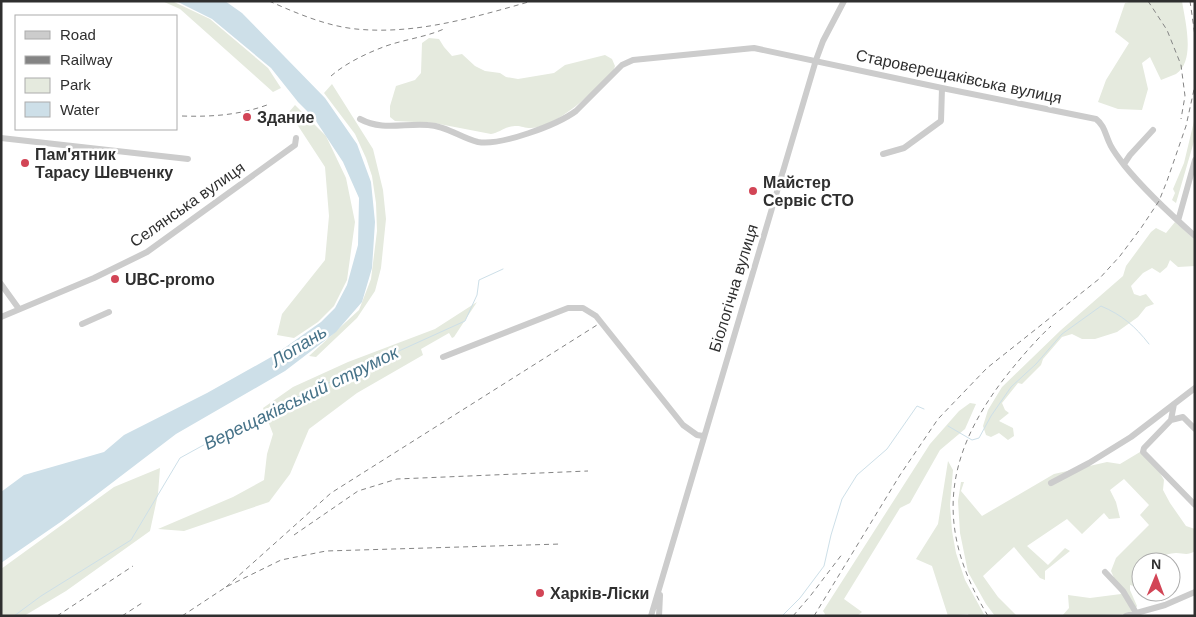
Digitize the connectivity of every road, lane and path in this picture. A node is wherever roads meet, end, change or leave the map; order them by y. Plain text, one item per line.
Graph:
1 (844, 1) edge
2 (816, 60) junction
3 (942, 88) junction
4 (360, 119) dead end
5 (1153, 130) dead end
6 (1, 138) edge
7 (296, 138) dead end
8 (883, 154) dead end
9 (188, 159) dead end
10 (1195, 160) edge
11 (1124, 164) junction
12 (1178, 220) junction
13 (1195, 236) edge
14 (1, 284) edge
15 (19, 309) junction
16 (109, 312) dead end
17 (1, 317) edge
18 (82, 324) dead end
19 (443, 356) dead end
20 (1195, 388) edge
21 (1174, 404) junction
22 (1171, 420) junction
23 (1195, 428) edge
24 (703, 436) junction
25 (1051, 484) dead end
26 (1195, 505) edge
27 (1105, 572) dead end
28 (659, 587) junction
29 (1195, 592) edge
30 (1140, 615) edge
31 (651, 616) edge
32 (659, 616) edge
33 (1126, 616) edge

1 - 2 street, Біологічна вулиця
2 - 3 street, Староверещаківська вулиця
2 - 4 street, Староверещаківська вулиця
2 - 24 street, Біологічна вулиця
3 - 8 street
3 - 11 street, Староверещаківська вулиця
5 - 11 street
6 - 9 street
7 - 15 street, Селянська вулиця
10 - 12 street
11 - 12 street
12 - 13 street
14 - 15 street
15 - 17 street, Селянська вулиця
16 - 18 street
19 - 24 street
20 - 21 street
21 - 22 street
21 - 25 street
22 - 23 street
22 - 26 street
24 - 28 street, Біологічна вулиця
27 - 30 street
28 - 31 street, Біологічна вулиця
28 - 32 street, Біологічна вулиця
29 - 30 street
30 - 33 street

